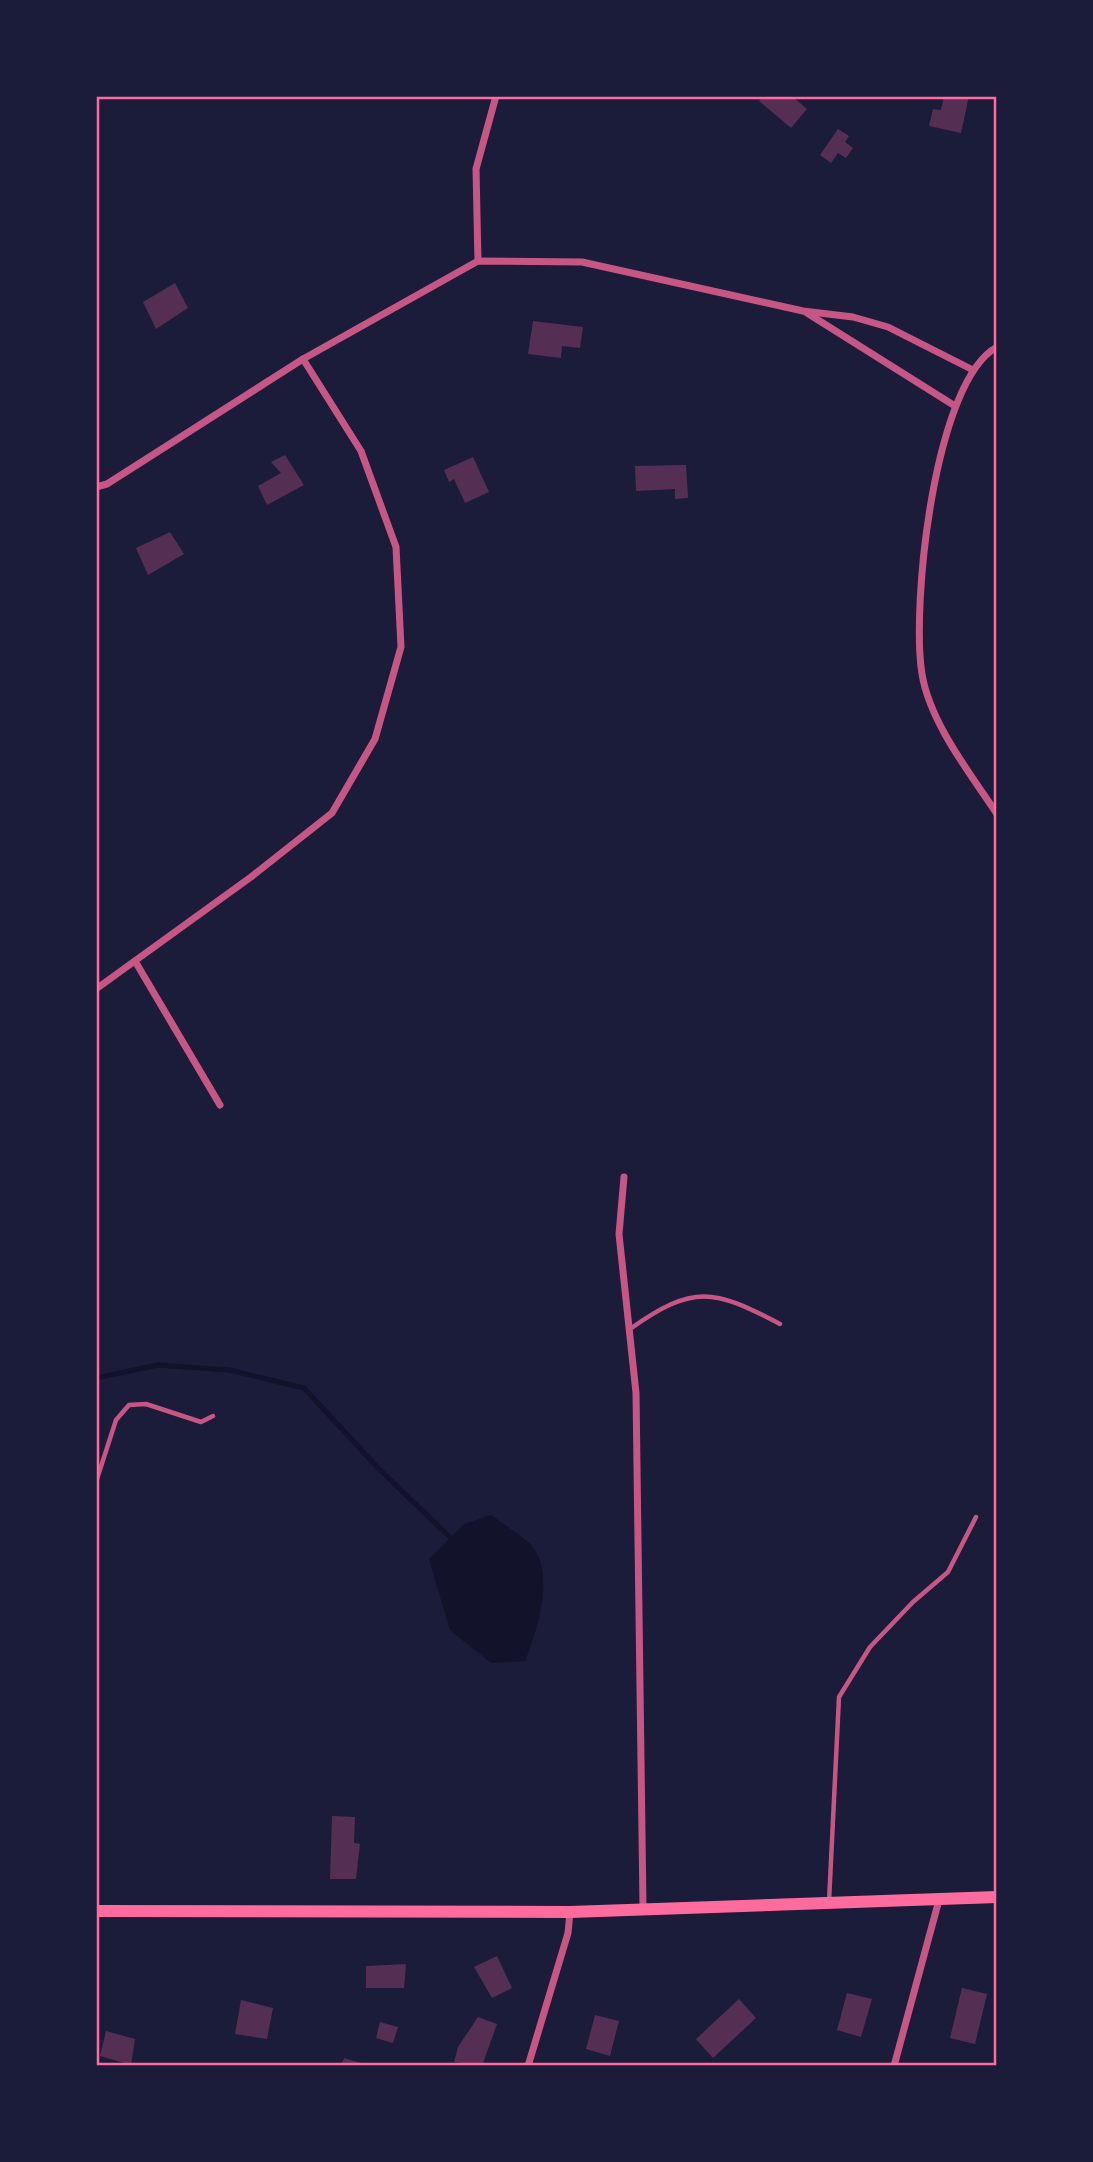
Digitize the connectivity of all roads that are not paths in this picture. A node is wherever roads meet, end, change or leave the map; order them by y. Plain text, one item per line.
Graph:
1 (496, 96) edge
2 (478, 261) junction
3 (803, 311) junction
4 (997, 346) edge
5 (303, 359) junction
6 (971, 369) junction
7 (955, 406) junction
8 (96, 487) edge
9 (997, 814) edge
10 (135, 961) junction
11 (96, 989) edge
12 (220, 1105) dead end
13 (624, 1177) dead end
14 (780, 1324) dead end
15 (629, 1329) junction
16 (213, 1416) dead end
17 (96, 1482) edge
18 (976, 1517) dead end
19 (997, 1897) edge
20 (939, 1900) junction
21 (829, 1903) junction
22 (643, 1907) junction
23 (96, 1911) edge
24 (570, 1912) junction
25 (528, 2066) edge
26 (894, 2066) edge

1 - 2 street
2 - 3 street
2 - 5 street
3 - 6 street
3 - 7 street
4 - 6 street
5 - 8 street
5 - 10 street
6 - 7 street
7 - 9 street
10 - 11 street
10 - 12 street
13 - 15 street
14 - 15 lane
15 - 22 street
16 - 17 lane
18 - 21 lane
19 - 20 main road
20 - 21 main road
20 - 26 street
21 - 22 main road
22 - 24 main road
23 - 24 main road
24 - 25 street

